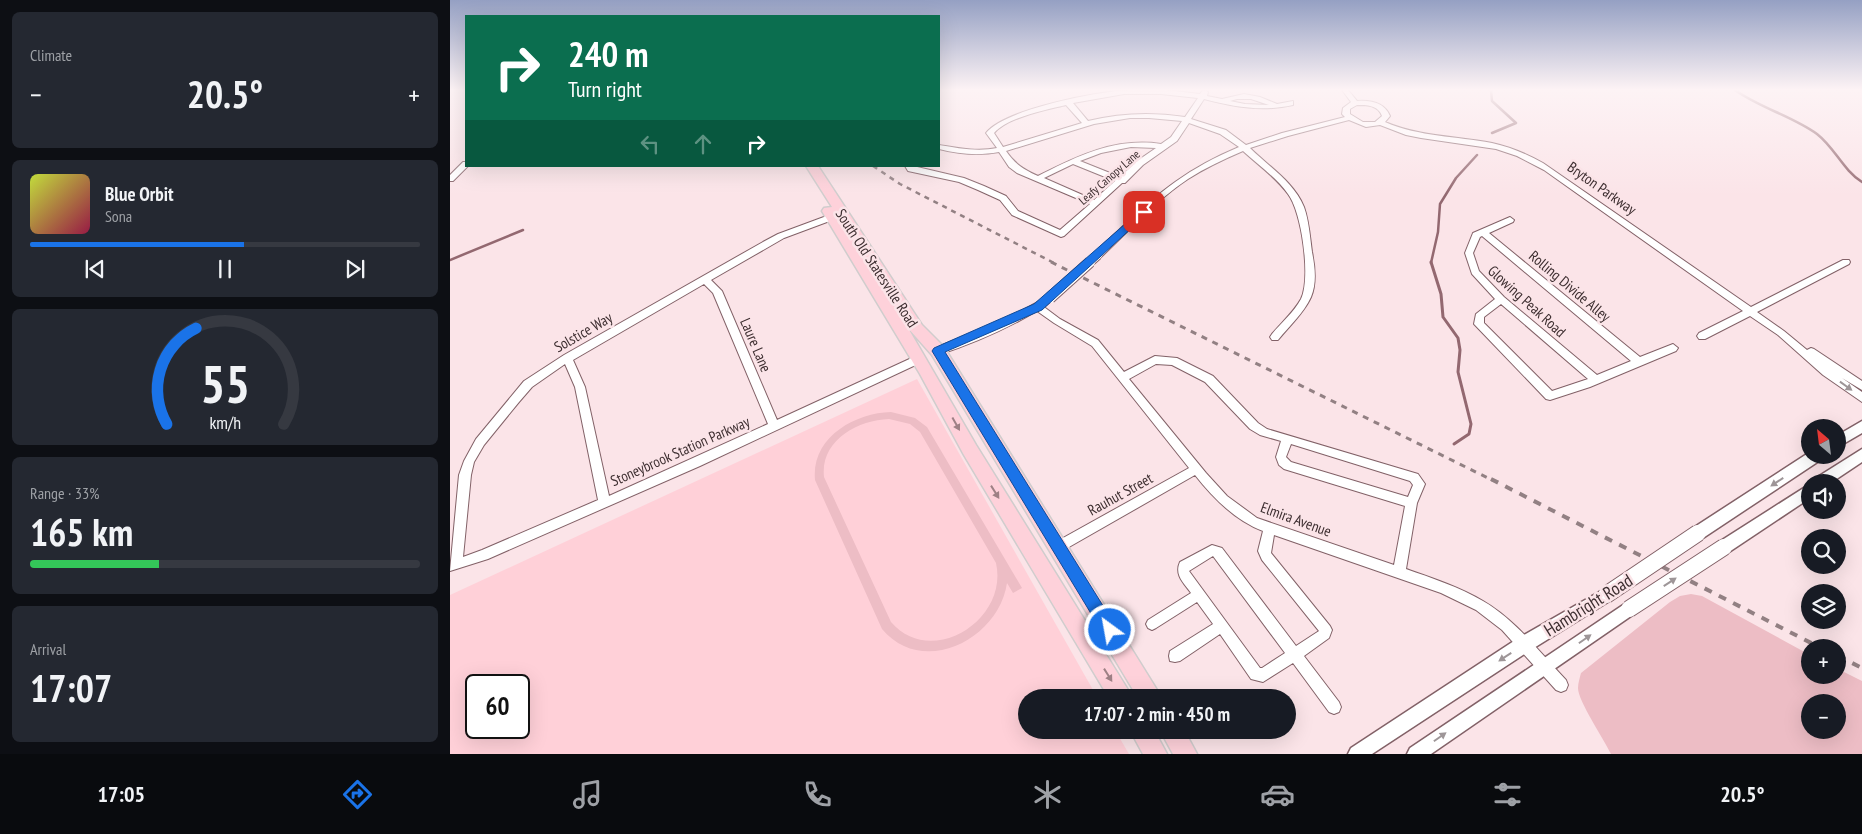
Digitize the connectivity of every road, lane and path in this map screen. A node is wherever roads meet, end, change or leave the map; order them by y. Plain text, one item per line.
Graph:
1 (998, 125) edge
2 (1083, 125) edge
3 (1184, 125) edge
4 (1205, 125) edge
5 (1319, 125) edge
6 (1388, 125) edge
7 (940, 147) edge
8 (1164, 147) junction
9 (1244, 148) junction
10 (1002, 151) junction
11 (1072, 161) junction
12 (465, 165) edge
13 (802, 167) edge
14 (813, 167) edge
15 (910, 167) edge
16 (450, 179) edge
17 (1037, 179) junction
18 (1122, 181) junction
19 (1095, 203) junction
20 (832, 217) junction
21 (1510, 220) dead end
22 (1483, 232) junction
23 (1846, 262) dead end
24 (705, 279) junction
25 (873, 286) junction
26 (1501, 299) junction
27 (1038, 307) junction
28 (1750, 311) junction
29 (1781, 334) junction
30 (1702, 336) dead end
31 (1275, 337) dead end
32 (1673, 348) dead end
33 (938, 351) junction
34 (567, 358) junction
35 (919, 359) junction
36 (1639, 362) junction
37 (1124, 378) junction
38 (1596, 380) junction
39 (1862, 386) edge
40 (1862, 398) edge
41 (978, 416) junction
42 (774, 425) junction
43 (1862, 426) edge
44 (1846, 437) edge
45 (1287, 439) junction
46 (1862, 455) edge
47 (1803, 464) edge
48 (1196, 468) junction
49 (1833, 474) edge
50 (1801, 496) edge
51 (604, 501) junction
52 (1411, 503) junction
53 (1270, 528) junction
54 (1058, 546) junction
55 (453, 565) edge
56 (1399, 572) junction
57 (1200, 594) junction
58 (1152, 624) dead end
59 (1222, 625) junction
60 (1523, 645) junction
61 (1296, 654) junction
62 (1175, 656) dead end
63 (1544, 667) junction
64 (1561, 685) dead end
65 (1116, 689) edge
66 (1145, 689) edge
67 (1334, 707) dead end
68 (1147, 739) edge
69 (1177, 739) edge
70 (1156, 754) edge
71 (1186, 754) edge
72 (1357, 754) edge
73 (1416, 754) edge

1 - 10 street
2 - 10 street
3 - 8 street, Leafy Canopy Lane
4 - 9 street
5 - 9 street
6 - 28 street, Bryton Parkway
7 - 10 street
8 - 11 street
8 - 18 street, Leafy Canopy Lane
9 - 27 street, bridge
9 - 31 street
10 - 17 street
11 - 17 street
11 - 18 street
12 - 16 street
13 - 20 main road, South Old Statesville Road
14 - 33 main road, South Old Statesville Road
15 - 19 street, Leafy Canopy Lane
17 - 19 street
18 - 19 street, Leafy Canopy Lane
20 - 24 street, Solstice Way
20 - 25 main road, South Old Statesville Road
21 - 22 street
22 - 26 street, Glowing Peak Road
22 - 36 street, Rolling Divide Alley
23 - 28 street
24 - 34 street, Solstice Way
24 - 42 street, Laure Lane
25 - 33 main road
25 - 35 main road, South Old Statesville Road
26 - 38 street, Glowing Peak Road
26 - 38 street
27 - 33 street
27 - 37 street, Elmira Avenue
28 - 29 street, Bryton Parkway
28 - 30 street
29 - 39 street, Bryton Parkway
29 -> 40 street, Bryton Parkway
32 - 36 street
33 - 41 main road, South Old Statesville Road
34 - 51 street
34 - 55 street, Solstice Way
35 - 41 main road
35 - 42 street, Stoneybrook Station Parkway
35 -> 65 main road, South Old Statesville Road
36 - 38 street
37 - 45 street
37 - 48 street, Elmira Avenue
41 - 54 main road, South Old Statesville Road
42 - 51 street, Stoneybrook Station Parkway
43 - 44 street
45 - 52 street
45 - 52 street
46 - 49 street
47 -> 60 street, Hambright Road, bridge
48 - 53 street, Elmira Avenue
48 - 54 street, Rauhut Street
63 -> 50 street, Hambright Road, bridge
51 - 55 street, Stoneybrook Station Parkway
52 - 56 street
53 - 56 street, Elmira Avenue
53 - 61 street
54 - 66 main road, South Old Statesville Road
56 - 60 street, Elmira Avenue
57 - 58 street
57 - 59 street
57 - 61 street
59 - 61 street
59 - 62 street
60 - 63 street, Elmira Avenue
60 -> 72 street, Hambright Road
61 - 67 street
63 - 64 street, Elmira Avenue
73 -> 63 street, Hambright Road
68 - 70 main road
69 - 71 main road

